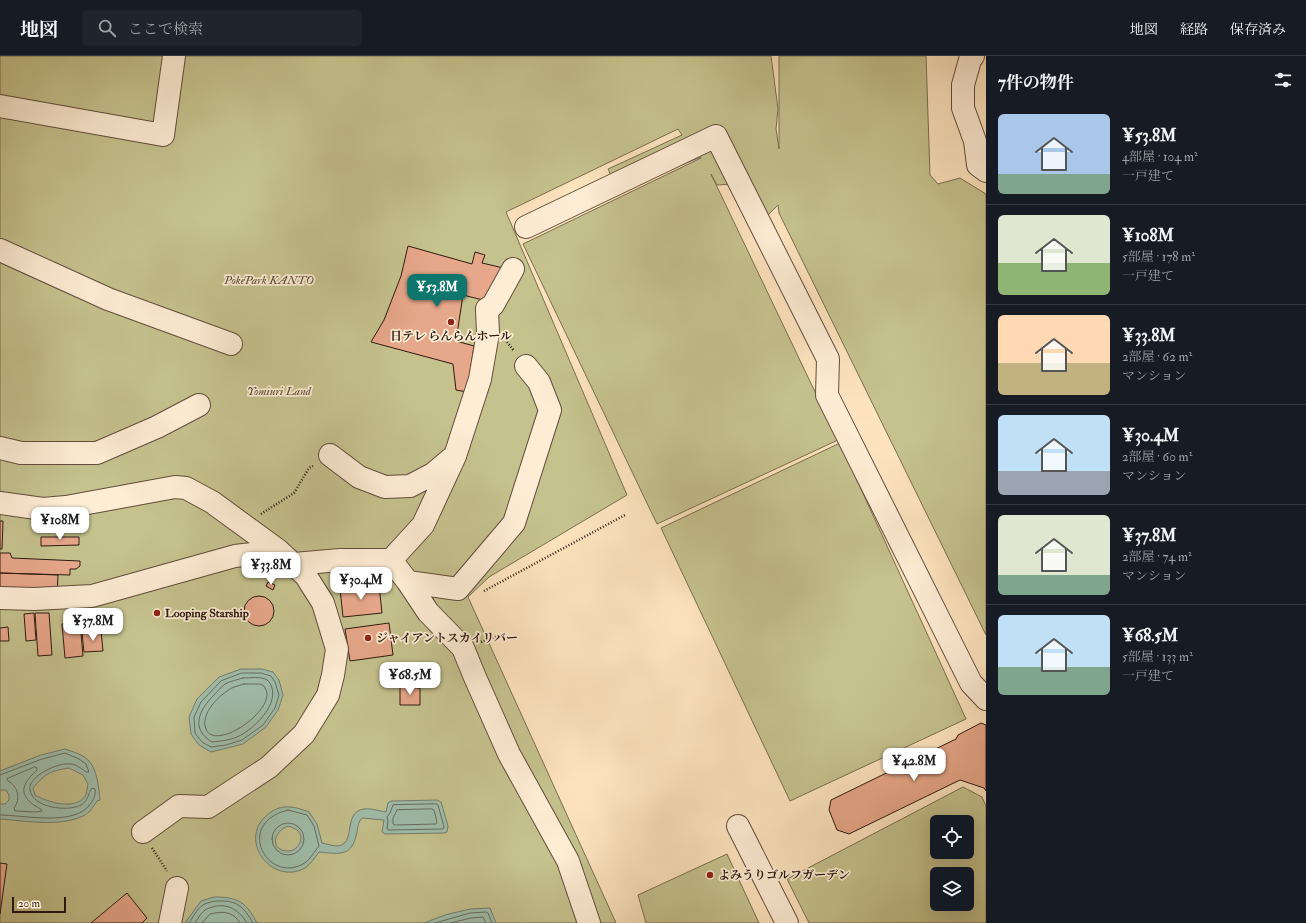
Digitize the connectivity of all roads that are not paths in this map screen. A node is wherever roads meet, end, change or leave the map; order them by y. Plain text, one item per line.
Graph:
1 (174, 56) edge
2 (973, 56) edge
3 (0, 106) edge
4 (982, 168) edge
5 (526, 227) dead end
6 (0, 250) edge
7 (513, 268) dead end
8 (231, 344) dead end
9 (526, 366) dead end
10 (199, 405) dead end
11 (0, 448) edge
12 (330, 455) road end
13 (455, 456) junction
14 (0, 503) edge
15 (287, 558) junction
16 (391, 560) junction
17 (408, 582) junction
18 (0, 598) edge
19 (986, 699) edge
20 (738, 826) dead end
21 (143, 832) road end
22 (177, 888) road end
23 (170, 923) edge
24 (589, 923) edge
25 (787, 923) edge

1 - 3 street
2 - 4 street
5 - 19 street
6 - 8 street
7 - 13 street
9 - 17 street
10 - 11 street
12 - 13 street
13 - 16 street
14 - 15 street
15 - 16 street
15 - 18 street
15 - 21 street
16 - 17 street
17 - 24 street
20 - 25 street
22 - 23 street

